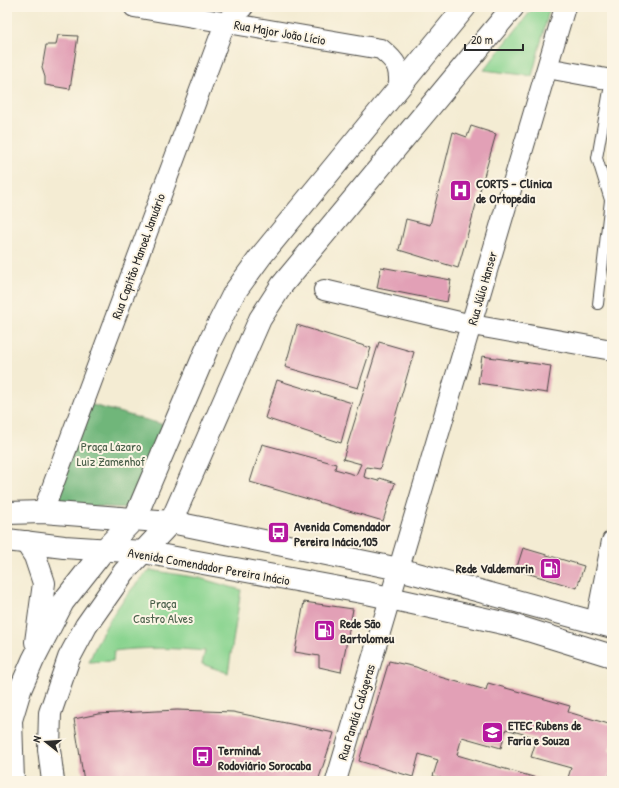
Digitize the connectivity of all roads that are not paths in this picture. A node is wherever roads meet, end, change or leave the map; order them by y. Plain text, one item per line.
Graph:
1 (134, 7) edge
2 (243, 7) edge
3 (465, 7) edge
4 (513, 7) edge
5 (565, 7) edge
6 (225, 23) junction
7 (547, 68) junction
8 (612, 80) edge
9 (399, 88) junction
10 (324, 290) dead end
11 (598, 304) dead end
12 (472, 325) junction
13 (612, 350) edge
14 (43, 512) junction
15 (7, 513) edge
16 (135, 518) junction
17 (171, 522) junction
18 (17, 541) edge
19 (612, 541) edge
20 (104, 550) junction
21 (143, 552) junction
22 (399, 568) junction
23 (391, 598) junction
24 (604, 625) edge
25 (612, 656) edge
26 (33, 660) junction
27 (9, 720) edge
28 (13, 781) edge
29 (53, 781) edge
30 (336, 781) edge

1 - 6 street, Rua Major João Lício
2 - 6 street, Rua Capitão Manoel Januário
3 - 9 main road
4 - 17 main road
5 - 7 street, Rua Júlio Hanser
6 - 9 street, Rua Major João Lício
6 - 14 street, Rua Capitão Manoel Januário
7 - 8 street
7 - 12 street, Rua Júlio Hanser
8 - 11 lane
9 - 16 main road
10 - 12 street
12 - 13 street
12 - 22 street, Rua Júlio Hanser
14 - 15 main road
14 - 16 main road
16 - 17 main road
16 - 20 main road
17 - 21 main road
17 - 22 main road
18 - 20 main road, Avenida Comendador Pereira Inácio
18 - 26 main road
19 - 24 street
20 - 21 main road, Avenida Comendador Pereira Inácio
20 - 26 main road
21 - 23 main road, Avenida Comendador Pereira Inácio
21 - 29 main road
22 - 23 street
22 - 24 main road
23 - 25 main road, Avenida Comendador Pereira Inácio
23 - 30 street, Rua Pandiá Calógeras
26 - 27 main road
27 - 28 main road

